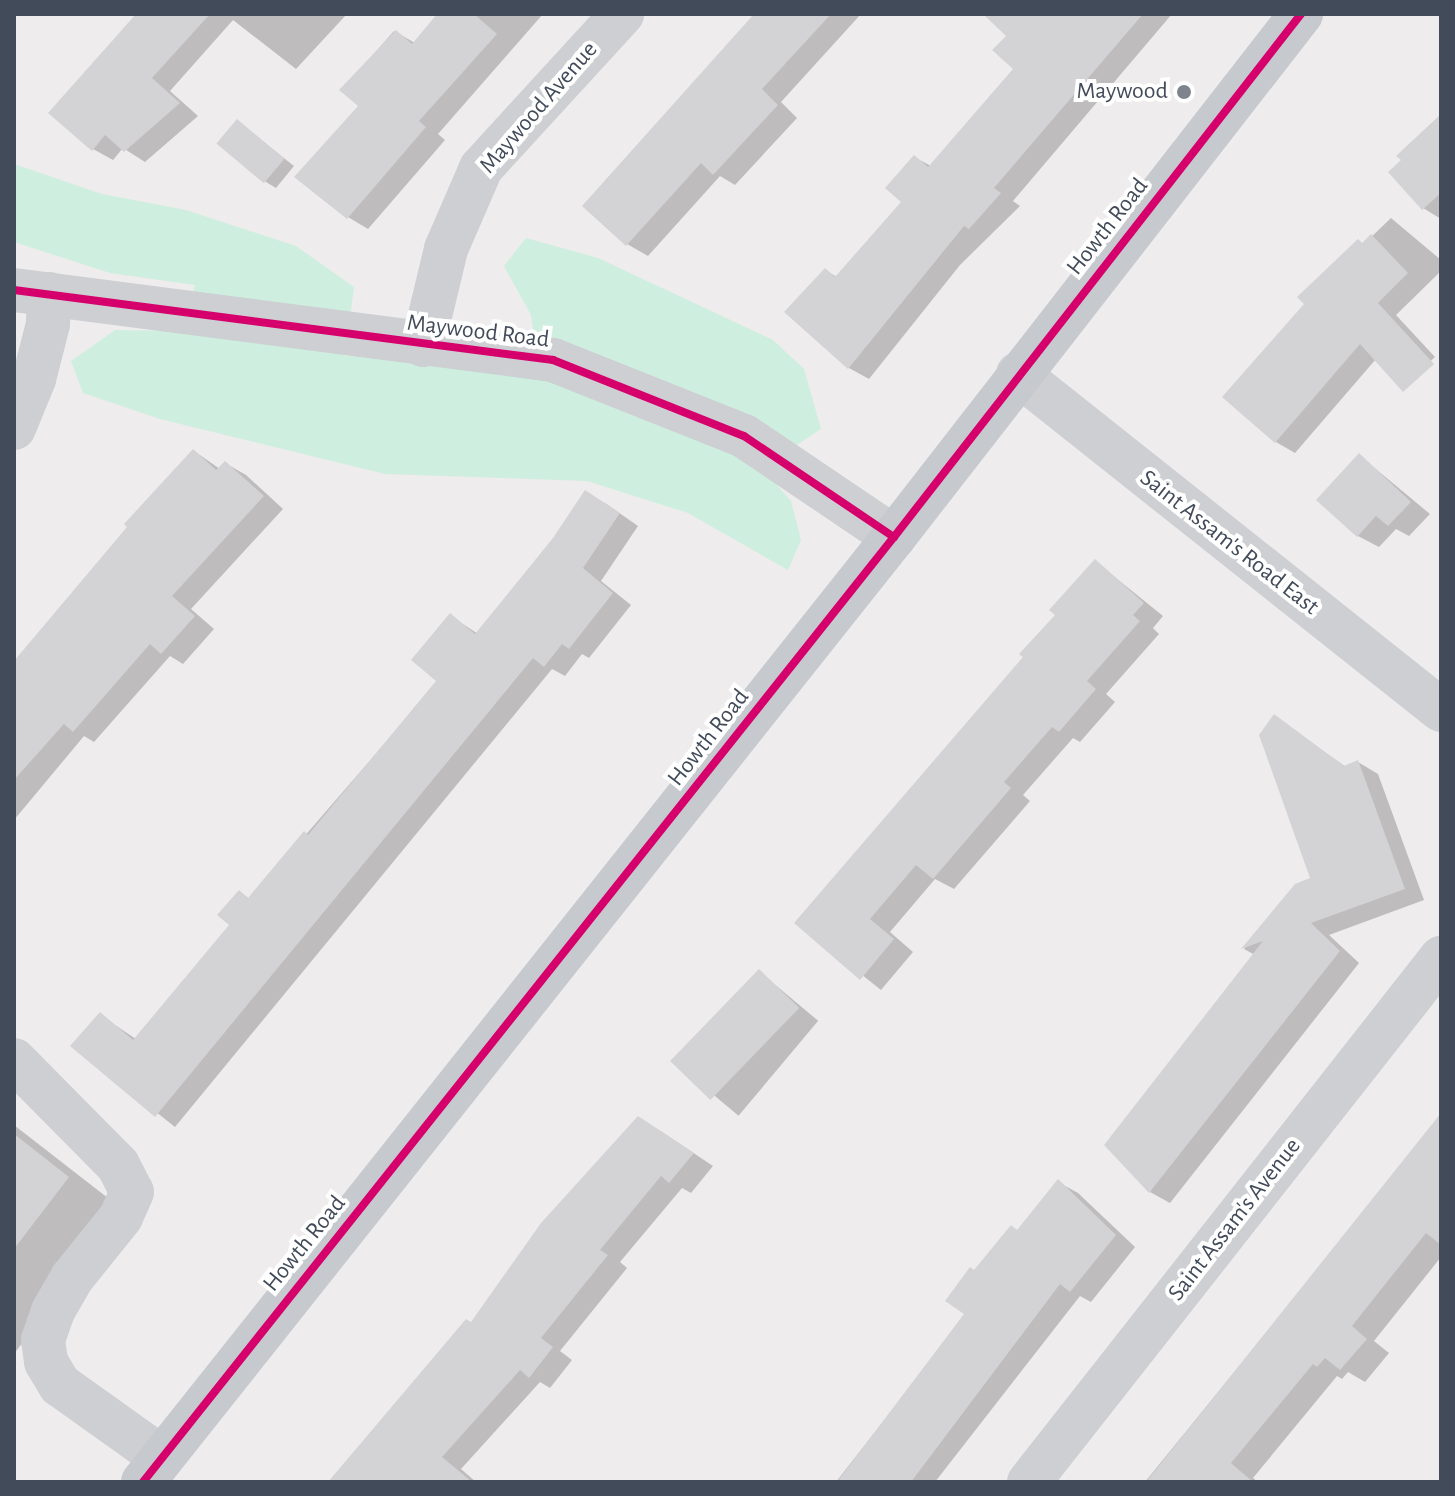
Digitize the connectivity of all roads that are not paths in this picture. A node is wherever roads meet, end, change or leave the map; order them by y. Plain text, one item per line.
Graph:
1 (622, 14) edge
2 (1301, 14) edge
3 (32, 292) edge
4 (423, 345) junction
5 (1018, 374) junction
6 (14, 428) edge
7 (894, 537) junction
8 (1441, 710) edge
9 (1441, 958) edge
10 (14, 1060) edge
11 (152, 1470) edge
12 (1029, 1482) edge

1 - 4 street, Maywood Avenue
2 - 5 main road, Howth Road
3 - 4 street, Maywood Road
3 - 6 street
4 - 7 street, Maywood Road
5 - 7 main road, Howth Road
5 - 8 street, Saint Assam's Road East
7 - 11 main road, Howth Road
9 - 12 street, Saint Assam's Avenue
10 - 11 street

